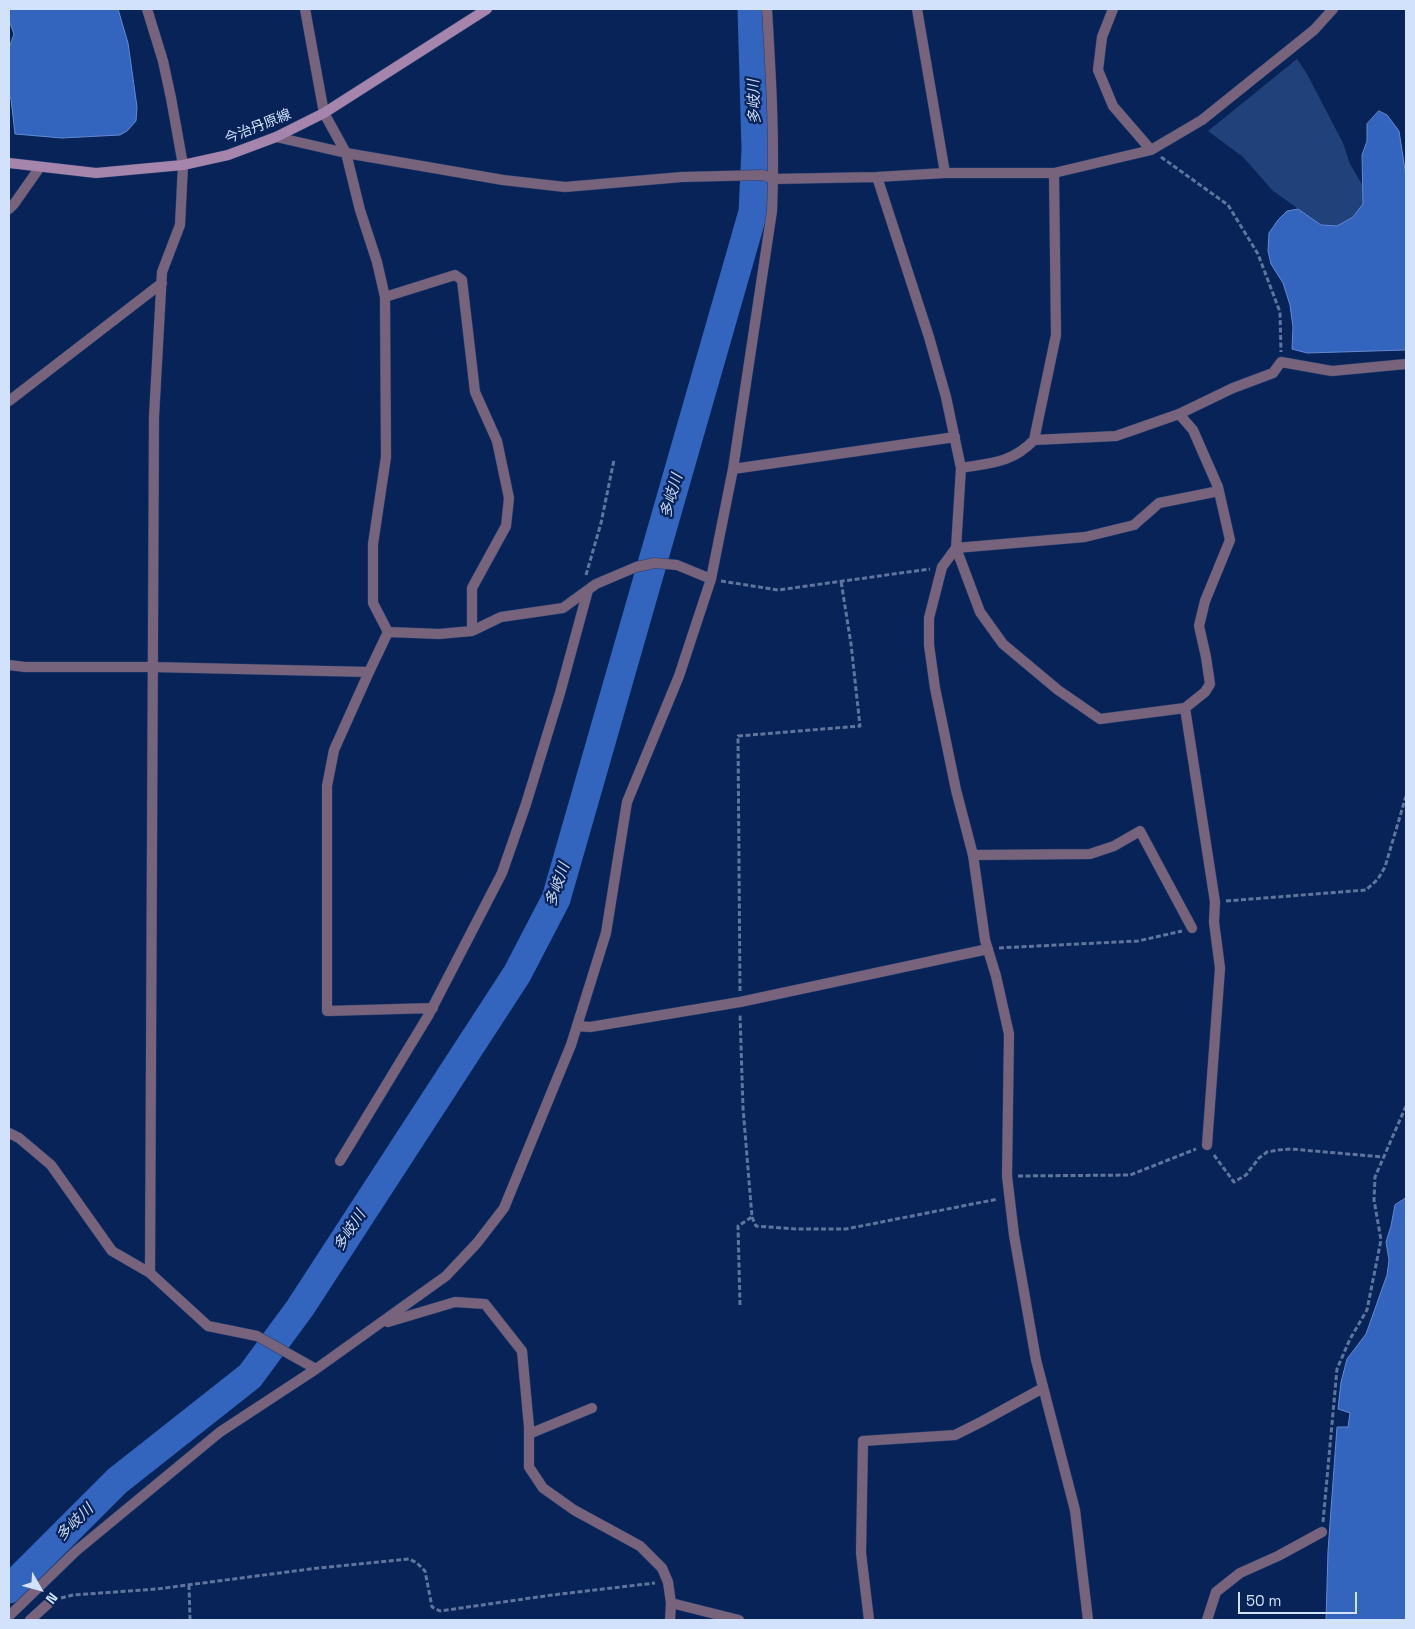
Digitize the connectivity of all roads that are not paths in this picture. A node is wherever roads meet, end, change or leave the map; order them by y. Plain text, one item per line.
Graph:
1 (147, 9) edge
2 (306, 9) edge
3 (487, 9) edge
4 (767, 9) edge
5 (917, 9) edge
6 (1113, 9) edge
7 (1333, 9) edge
8 (324, 113) junction
9 (276, 137) junction
10 (1151, 150) junction
11 (346, 153) junction
12 (9, 163) edge
13 (183, 164) junction
14 (40, 167) junction
15 (1054, 172) junction
16 (945, 173) junction
17 (877, 177) junction
18 (773, 179) junction
19 (9, 209) edge
20 (162, 283) junction
21 (385, 297) junction
22 (1406, 364) edge
23 (9, 401) edge
24 (1179, 414) junction
25 (955, 437) junction
26 (1034, 440) junction
27 (960, 468) junction
28 (733, 469) junction
29 (1219, 491) junction
30 (956, 548) junction
31 (710, 579) junction
32 (585, 592) junction
33 (472, 631) junction
34 (388, 632) junction
35 (9, 665) edge
36 (152, 667) junction
37 (369, 672) junction
38 (1185, 708) junction
39 (973, 855) junction
40 (1192, 928) road end
41 (988, 949) junction
42 (433, 1008) junction
43 (577, 1026) junction
44 (9, 1133) edge
45 (1207, 1144) road end
46 (340, 1161) dead end
47 (150, 1273) junction
48 (380, 1324) junction
49 (316, 1369) junction
50 (1043, 1388) junction
51 (592, 1408) dead end
52 (529, 1434) junction
53 (1322, 1532) road end
54 (51, 1601) road end
55 (671, 1602) junction
56 (9, 1616) edge
57 (30, 1620) edge
58 (670, 1620) edge
59 (739, 1620) edge
60 (869, 1620) edge
61 (1088, 1620) edge
62 (1207, 1620) edge

1 - 13 street
2 - 8 street
3 - 8 main road, 今治丹原線
4 - 18 street
5 - 16 street
6 - 10 street
7 - 10 street
8 - 9 main road, 今治丹原線
8 - 11 street
9 - 11 street
9 - 13 main road, 今治丹原線
10 - 15 street
11 - 18 street
11 - 21 street
12 - 14 main road, 今治丹原線
13 - 14 main road, 今治丹原線
13 - 20 street
14 - 19 street
15 - 16 street
15 - 26 street
16 - 17 street
17 - 18 street
17 - 25 street
18 - 28 street
20 - 23 street
20 - 36 street
21 - 33 street
21 - 34 street
22 - 24 street
24 - 26 street
24 - 29 street
25 - 27 street
25 - 28 street
26 - 27 street
27 - 30 street
28 - 31 street
29 - 30 street
29 - 38 street
30 - 38 street
30 - 39 street
31 - 32 street
31 - 43 street
32 - 33 street
32 - 42 street
33 - 34 street
34 - 37 street
35 - 36 street
36 - 37 street
36 - 47 street
37 - 42 street
38 - 45 street
39 - 40 street
39 - 41 street
41 - 43 street
41 - 50 street
42 - 46 street
43 - 48 street
44 - 47 street
47 - 49 street
48 - 49 street
48 - 52 street
49 - 56 street
50 - 60 street
50 - 61 street
51 - 52 street
52 - 55 street
53 - 62 street
54 - 57 street
55 - 58 street
55 - 59 street

